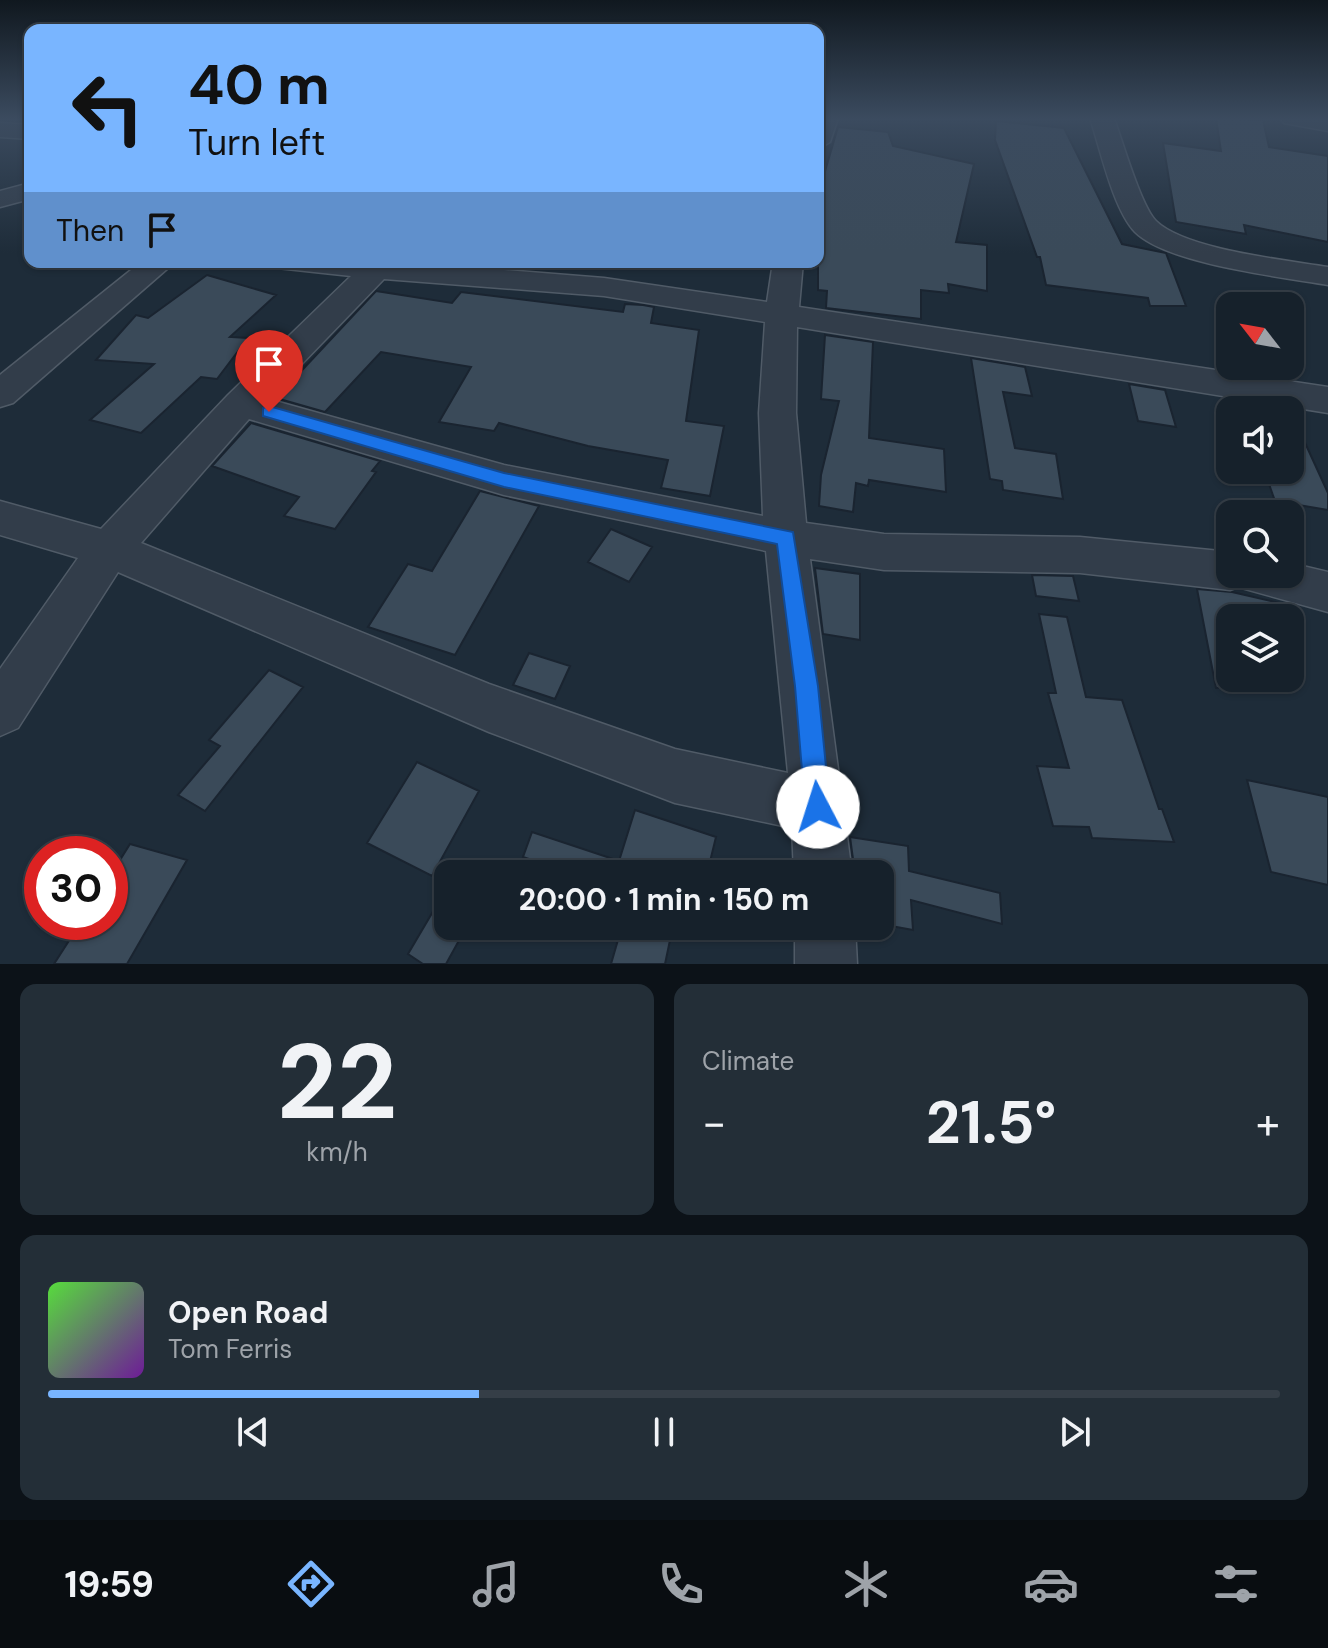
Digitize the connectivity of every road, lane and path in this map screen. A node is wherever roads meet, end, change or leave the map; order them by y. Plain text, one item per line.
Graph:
1 (1119, 163) edge
2 (24, 193) edge
3 (0, 199) edge
4 (153, 268) edge
5 (353, 268) edge
6 (787, 268) edge
7 (375, 270) junction
8 (1328, 276) edge
9 (779, 315) junction
10 (0, 394) edge
11 (1328, 400) edge
12 (241, 404) junction
13 (0, 518) edge
14 (786, 538) junction
15 (109, 549) junction
16 (1216, 570) edge
17 (1304, 586) edge
18 (1328, 592) edge
19 (0, 711) edge
20 (818, 807) junction
21 (822, 860) edge
22 (825, 940) edge
23 (826, 964) edge

1 - 8 street
2 - 3 street
4 - 10 street
5 - 7 street
6 - 9 street
7 - 9 street
7 - 12 street
9 - 11 street
9 - 14 street
12 - 14 street
12 - 15 street
13 - 15 street
14 - 16 street
14 - 20 street
15 - 19 street
15 - 20 street
17 - 18 street
20 - 21 street
22 - 23 street

